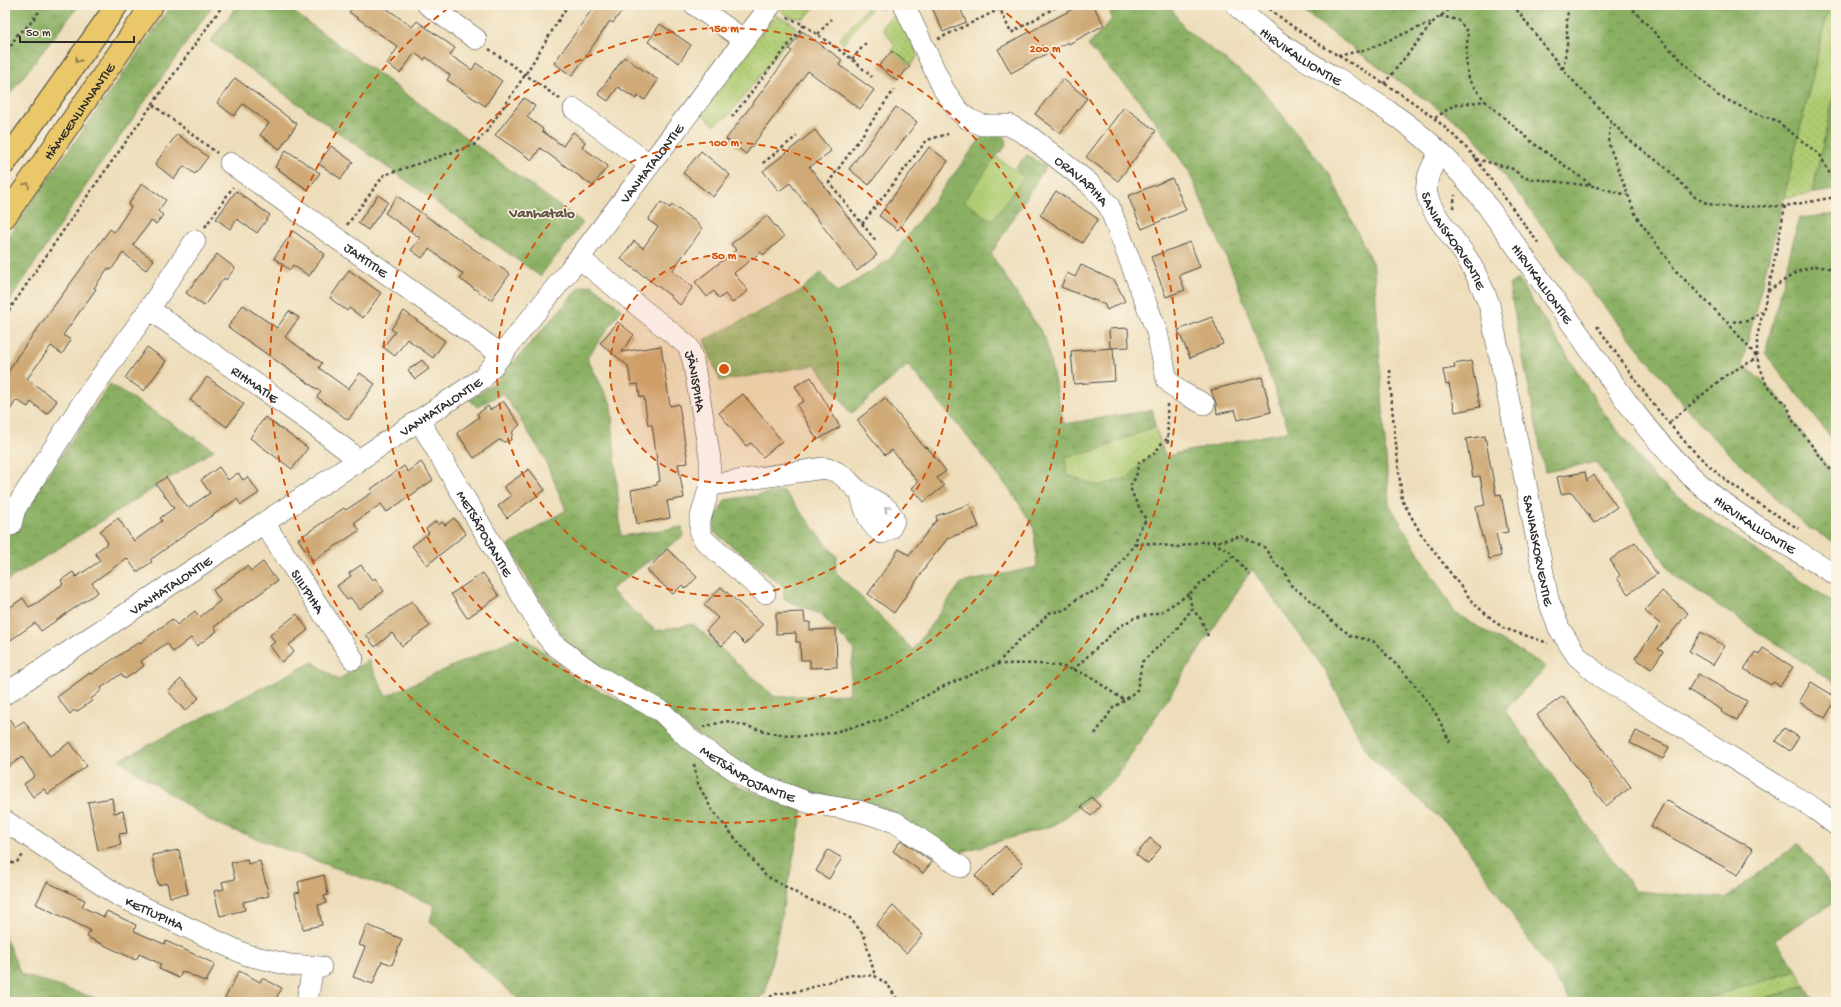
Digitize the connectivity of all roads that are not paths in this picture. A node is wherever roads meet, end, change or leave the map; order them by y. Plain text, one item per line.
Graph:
1 (117, 5) edge
2 (152, 5) edge
3 (428, 5) edge
4 (695, 5) edge
5 (904, 5) edge
6 (1236, 5) edge
7 (770, 6) edge
8 (476, 39) road end
9 (744, 40) junction
10 (574, 109) road end
11 (1440, 152) junction
12 (5, 163) edge
13 (649, 164) junction
14 (237, 167) road end
15 (5, 217) edge
16 (195, 241) road end
17 (579, 258) junction
18 (149, 309) junction
19 (502, 356) junction
20 (1204, 404) dead end
21 (419, 420) junction
22 (356, 463) junction
23 (710, 485) junction
24 (860, 492) dead end
25 (264, 523) junction
26 (11, 525) dead end
27 (1836, 575) edge
28 (765, 593) dead end
29 (553, 644) joint
30 (353, 659) dead end
31 (5, 694) edge
32 (5, 821) edge
33 (1836, 825) edge
34 (961, 867) dead end
35 (307, 1002) edge

1 -> 12 main road, HÄMEENLINNANTIE
15 -> 2 main road, HÄMEENLINNANTIE
3 - 8 street
4 - 9 street
5 - 20 street, ORAVAPIHA
6 - 11 street, HIRVIKALLIONTIE
7 - 9 street, VANHATALONTIE
9 - 13 street, VANHATALONTIE
10 - 13 street
11 - 27 street, HIRVIKALLIONTIE
11 - 33 street, SANIAISKORVENTIE
13 - 17 street, VANHATALONTIE
14 - 19 street, JAHTITIE
16 - 18 street
17 - 19 street, VANHATALONTIE
17 - 23 street, JÄNISPIHA
18 - 22 street, RIHMATIE
18 - 26 street
19 - 21 street, VANHATALONTIE
21 - 22 street, VANHATALONTIE
21 - 29 street, METSÄPOJANTIE
22 - 25 street, VANHATALONTIE
23 - 24 street
23 - 28 street, JÄNISPIHA
25 - 30 street, SIILIPIHA
25 - 31 street, VANHATALONTIE
29 - 34 street, METSÄNPOJANTIE
32 - 35 street, KETTUPIHA

